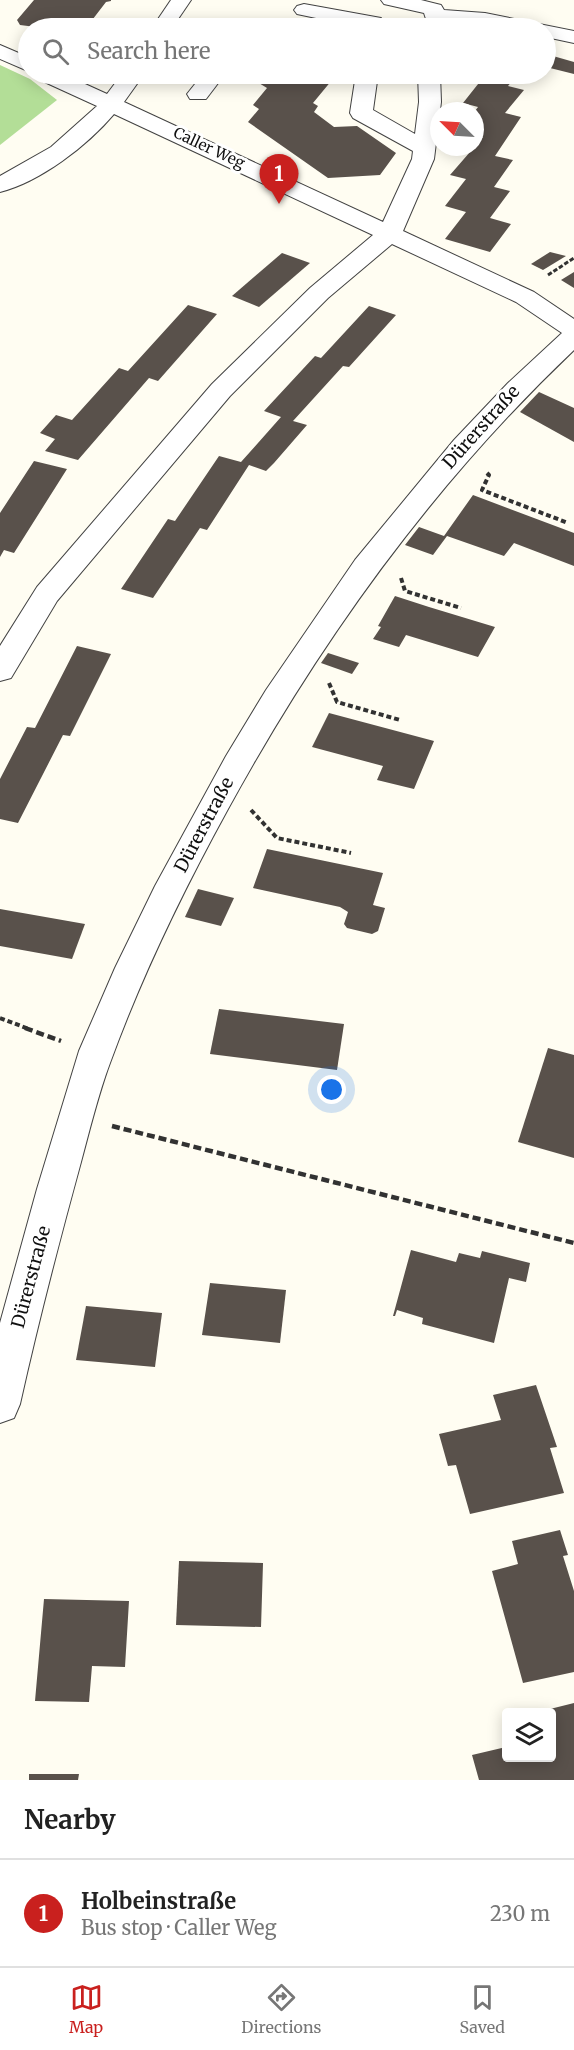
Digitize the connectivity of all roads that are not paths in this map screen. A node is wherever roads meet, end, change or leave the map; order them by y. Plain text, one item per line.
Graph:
1 (181, 0) edge
2 (391, 0) edge
3 (304, 10) dead end
4 (433, 13) edge
5 (169, 18) edge
6 (351, 18) edge
7 (476, 18) edge
8 (556, 33) edge
9 (574, 37) edge
10 (0, 51) edge
11 (18, 60) edge
12 (68, 84) edge
13 (127, 84) edge
14 (206, 84) edge
15 (365, 84) edge
16 (429, 84) edge
17 (198, 94) dead end
18 (113, 105) junction
19 (424, 148) junction
20 (0, 185) edge
21 (390, 233) junction
22 (574, 331) edge
23 (574, 336) edge
24 (0, 670) edge
25 (0, 1404) edge

1 - 5 street
2 - 4 street
3 - 6 street
4 - 7 street
8 - 9 street
10 - 11 street
12 - 18 street, Caller Weg
13 - 18 street
14 - 17 street
15 - 19 street
16 - 19 street
18 - 20 street
18 - 21 street, Caller Weg
19 - 21 street
21 - 22 street, Caller Weg
21 - 24 street
23 - 25 street, Dürerstraße

